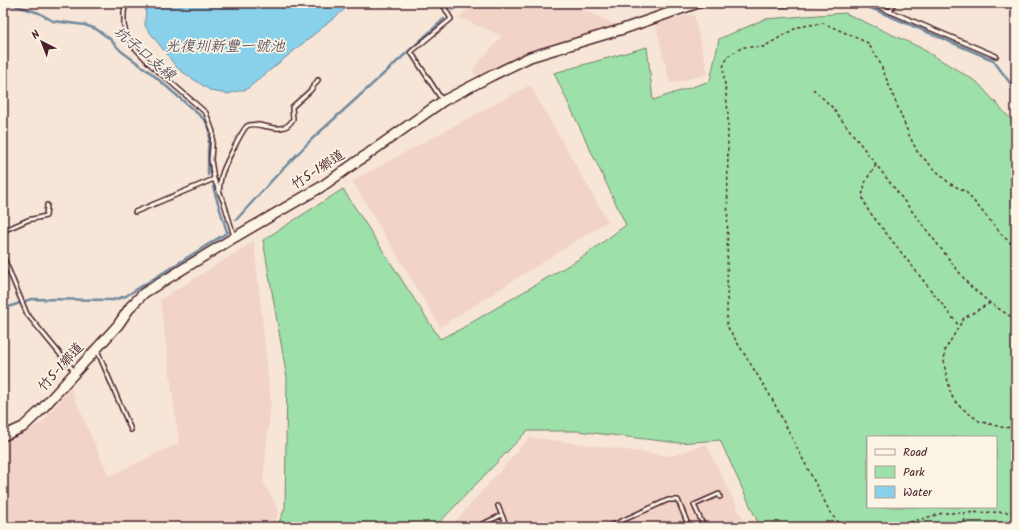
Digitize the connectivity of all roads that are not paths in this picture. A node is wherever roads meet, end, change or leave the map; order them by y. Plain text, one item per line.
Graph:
1 (126, 3) edge
2 (442, 3) edge
3 (698, 3) edge
4 (768, 3) edge
5 (780, 3) edge
6 (870, 3) edge
7 (894, 3) edge
8 (890, 12) junction
9 (996, 56) dead end
10 (318, 80) dead end
11 (443, 101) junction
12 (214, 179) junction
13 (220, 192) junction
14 (48, 205) dead end
15 (135, 212) dead end
16 (3, 232) edge
17 (235, 237) junction
18 (3, 256) edge
19 (96, 349) junction
20 (74, 372) junction
21 (131, 430) dead end
22 (3, 436) edge
23 (720, 497) dead end
24 (498, 506) dead end
25 (502, 515) junction
26 (476, 527) edge
27 (507, 527) edge
28 (608, 527) edge
29 (689, 527) edge
30 (704, 527) edge

1 - 12 lane
2 - 11 lane
3 - 11 street, 竹5-1鄉道
4 - 5 lane
6 - 8 lane
7 - 8 lane
8 - 9 lane
10 - 13 lane
11 - 17 street, 竹5-1鄉道
12 - 13 lane
12 - 15 lane
13 - 17 lane
14 - 16 lane
17 - 19 street, 竹5-1鄉道
18 - 20 lane
19 - 20 street, 竹5-1鄉道
19 - 21 lane
20 - 22 street, 竹5-1鄉道
23 - 30 lane
24 - 25 lane
25 - 26 lane
25 - 27 lane
28 - 29 lane

